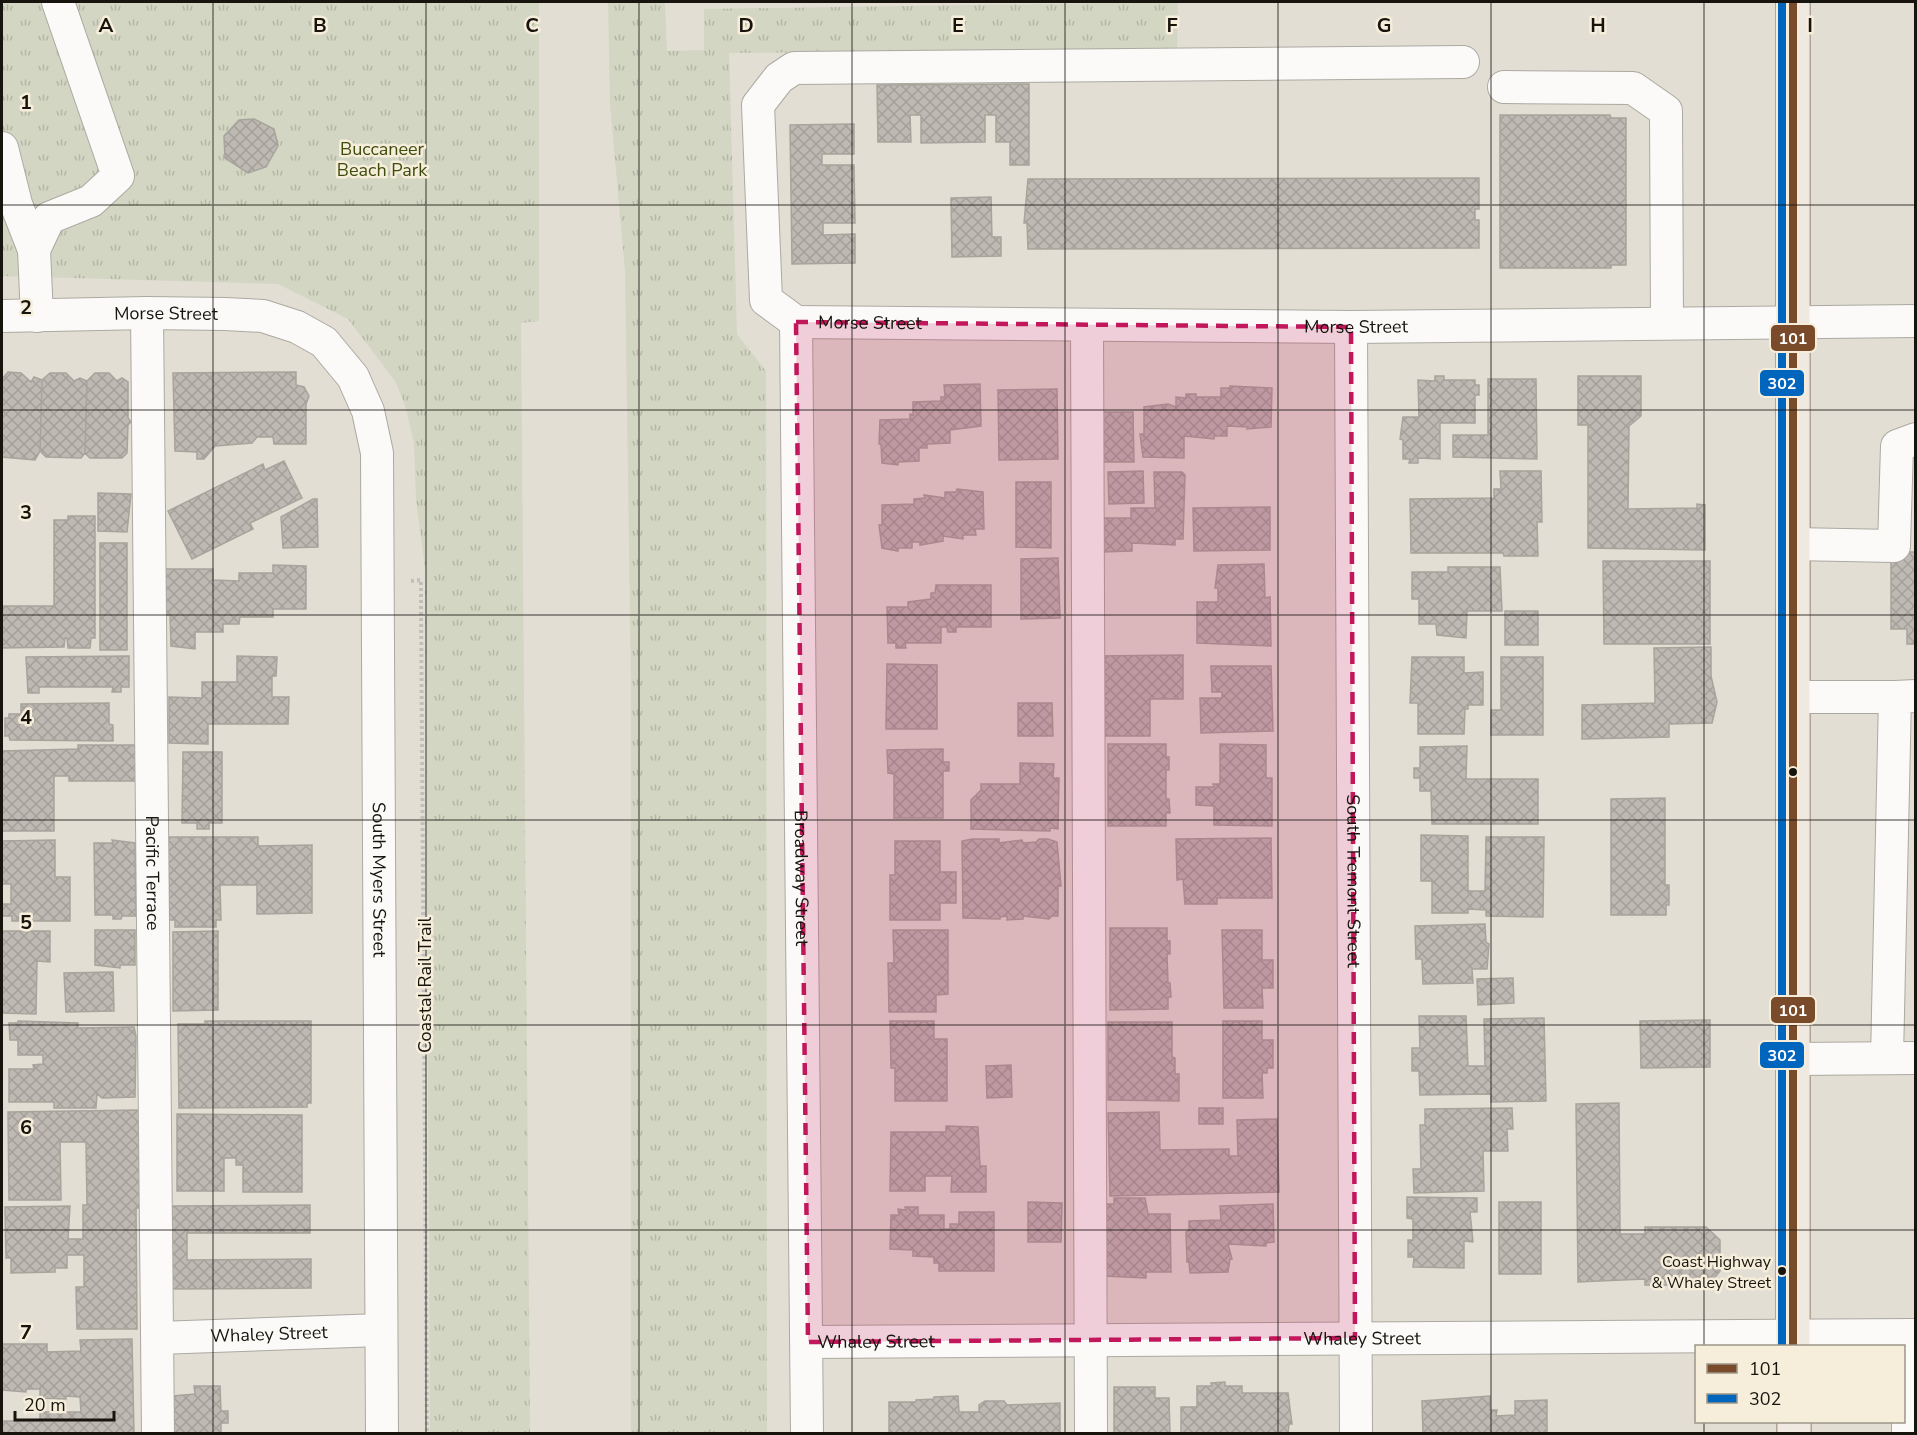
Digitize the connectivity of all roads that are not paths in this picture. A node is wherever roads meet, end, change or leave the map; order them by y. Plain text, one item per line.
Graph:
1 (58, 2) edge
2 (1793, 2) edge
3 (1463, 62) dead end
4 (1504, 87) dead end
5 (2, 148) edge
6 (34, 250) junction
7 (147, 313) junction
8 (2, 316) edge
9 (37, 316) junction
10 (1916, 321) edge
11 (796, 322) junction
12 (1667, 322) junction
13 (1792, 322) junction
14 (1086, 326) junction
15 (1351, 327) junction
16 (324, 342) joint
17 (1916, 439) edge
18 (1793, 544) junction
19 (1905, 696) edge
20 (1793, 697) junction
21 (1901, 1058) edge
22 (1793, 1059) junction
23 (381, 1330) junction
24 (1912, 1335) edge
25 (158, 1338) junction
26 (1355, 1338) junction
27 (1092, 1340) junction
28 (808, 1341) junction
29 (1793, 1341) edge
30 (158, 1434) edge
31 (382, 1434) edge
32 (807, 1434) edge
33 (1091, 1434) edge
34 (1356, 1434) edge
35 (1908, 1434) edge

1 - 6 street
2 - 13 main road
3 - 11 street
4 - 12 street
5 - 6 street
6 - 9 street
7 - 9 street, Morse Street
7 - 16 street, Morse Street
7 - 25 street, Pacific Terrace
8 - 9 street, Morse Street
10 - 13 street, Morse Street
11 - 14 street, Morse Street
11 - 28 street, Broadway Street
12 - 13 street, Morse Street
12 - 15 street, Morse Street
13 - 18 main road
14 - 15 street, Morse Street
14 - 27 street
15 - 26 street, South Tremont Street
16 - 23 street, South Myers Street
17 - 18 street
18 - 20 main road
19 - 20 street
19 - 21 street
20 - 22 main road
21 - 22 street
22 - 29 main road
23 - 25 street, Whaley Street
23 - 31 street, South Myers Street
24 - 29 street, Whaley Street
24 - 35 street
25 - 30 street, Pacific Terrace
26 - 27 street, Whaley Street
26 - 29 street, Whaley Street
26 - 34 street, South Tremont Street
27 - 28 street, Whaley Street
27 - 33 street
28 - 32 street, Broadway Street

